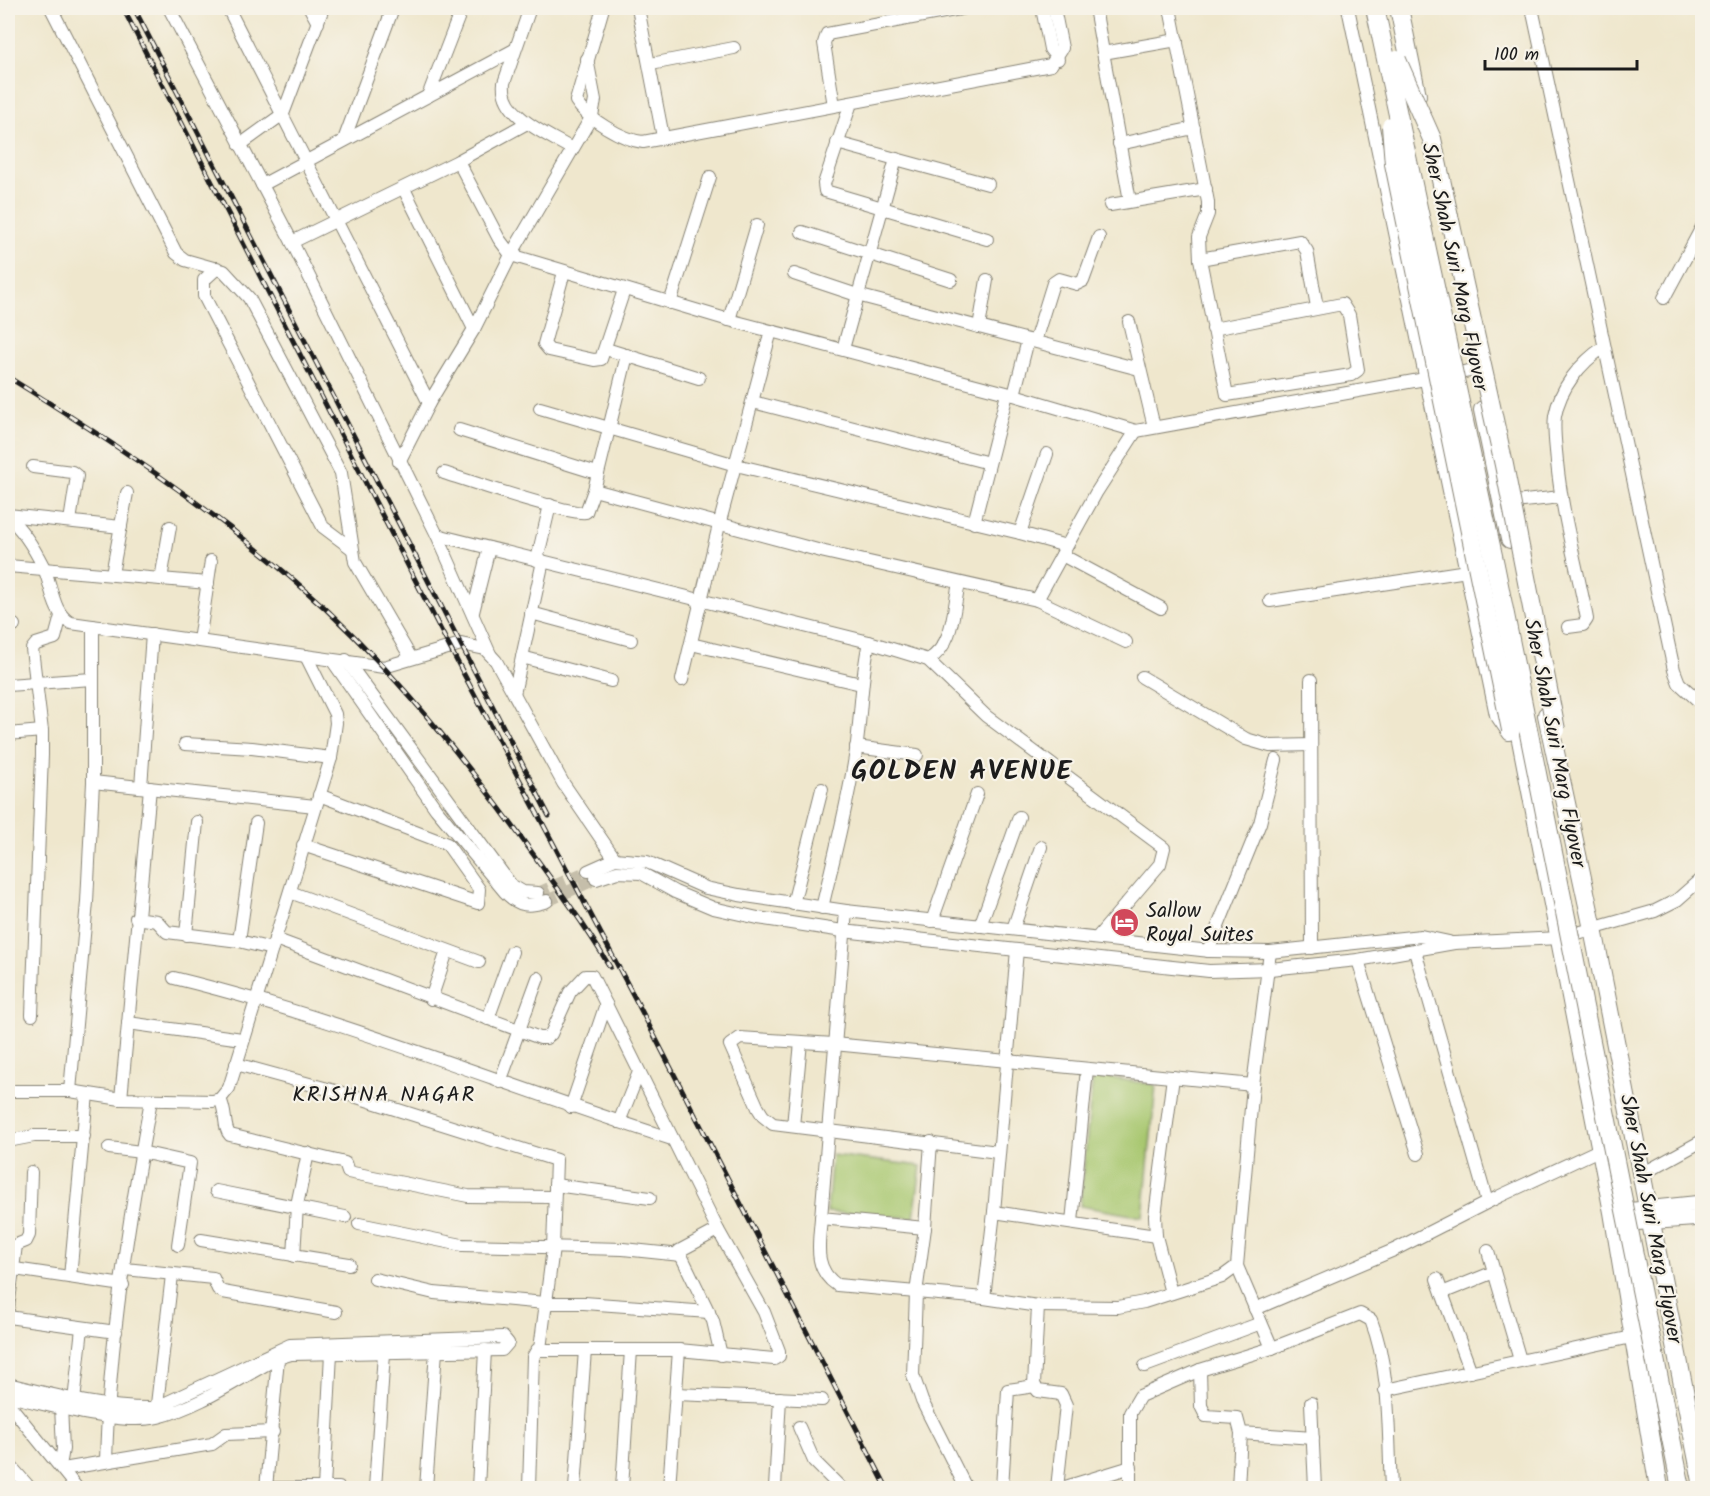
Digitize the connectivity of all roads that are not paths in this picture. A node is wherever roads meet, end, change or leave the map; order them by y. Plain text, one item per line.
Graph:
1 (51, 8) edge
2 (169, 8) edge
3 (228, 8) edge
4 (310, 8) edge
5 (323, 8) edge
6 (393, 8) edge
7 (462, 8) edge
8 (530, 8) edge
9 (603, 8) edge
10 (638, 8) edge
11 (965, 8) edge
12 (1042, 8) edge
13 (1054, 8) edge
14 (1095, 8) edge
15 (1170, 8) edge
16 (1348, 8) edge
17 (1367, 8) edge
18 (1375, 8) edge
19 (1386, 8) edge
20 (1399, 8) edge
21 (1532, 8) edge
22 (318, 23) junction
23 (1177, 40) junction
24 (734, 48) dead end
25 (514, 50) junction
26 (1103, 53) junction
27 (587, 57) junction
28 (1058, 59) junction
29 (1392, 61) junction
30 (651, 64) junction
31 (428, 96) junction
32 (851, 103) junction
33 (834, 106) junction
34 (283, 114) junction
35 (592, 116) junction
36 (527, 123) junction
37 (1194, 128) junction
38 (663, 137) junction
39 (344, 140) junction
40 (837, 143) junction
41 (1119, 144) junction
42 (240, 145) junction
43 (573, 149) junction
44 (896, 159) junction
45 (305, 160) junction
46 (458, 161) junction
47 (710, 177) dead end
48 (988, 184) dead end
49 (262, 185) junction
50 (404, 189) junction
51 (1206, 189) junction
52 (1130, 201) junction
53 (1110, 206) dead end
54 (884, 209) junction
55 (337, 220) junction
56 (757, 225) dead end
57 (1702, 227) edge
58 (802, 232) dead end
59 (1099, 237) dead end
60 (987, 239) dead end
61 (292, 242) junction
62 (869, 254) junction
63 (511, 255) junction
64 (1200, 259) junction
65 (217, 268) junction
66 (564, 272) junction
67 (794, 274) dead end
68 (951, 280) dead end
69 (987, 280) dead end
70 (624, 290) junction
71 (857, 295) junction
72 (1664, 298) dead end
73 (670, 303) junction
74 (1317, 307) junction
75 (729, 320) junction
76 (1129, 322) dead end
77 (979, 327) junction
78 (474, 328) junction
79 (1213, 329) junction
80 (771, 331) junction
81 (1031, 341) junction
82 (1604, 347) junction
83 (606, 349) junction
84 (843, 349) junction
85 (627, 356) junction
86 (1139, 369) junction
87 (1475, 370) junction
88 (1446, 376) junction
89 (699, 378) dead end
90 (1427, 379) junction
91 (1011, 394) junction
92 (1227, 395) junction
93 (753, 402) junction
94 (429, 403) junction
95 (540, 408) dead end
96 (1230, 412) junction
97 (610, 427) junction
98 (1154, 427) junction
99 (459, 430) dead end
100 (1136, 431) junction
101 (1047, 454) dead end
102 (399, 462) junction
103 (989, 463) junction
104 (736, 465) junction
105 (33, 467) dead end
106 (597, 472) junction
107 (444, 473) dead end
108 (594, 490) junction
109 (127, 493) dead end
110 (1561, 497) junction
111 (1502, 504) junction
112 (550, 505) junction
113 (8, 516) edge
114 (70, 521) junction
115 (975, 523) junction
116 (719, 525) junction
117 (121, 527) junction
118 (170, 527) dead end
119 (1020, 533) junction
120 (437, 535) junction
121 (351, 548) junction
122 (489, 548) junction
123 (1064, 551) junction
124 (211, 561) dead end
125 (540, 561) junction
126 (8, 566) edge
127 (43, 567) junction
128 (1467, 571) junction
129 (112, 574) junction
130 (161, 579) junction
131 (959, 583) junction
132 (208, 584) junction
133 (1037, 600) junction
134 (1270, 601) dead end
135 (701, 602) junction
136 (1161, 608) dead end
137 (473, 612) junction
138 (531, 613) junction
139 (61, 616) junction
140 (93, 626) junction
141 (1568, 627) dead end
142 (152, 634) junction
143 (199, 640) junction
144 (631, 640) dead end
145 (869, 642) junction
146 (1126, 642) dead end
147 (691, 644) junction
148 (491, 655) junction
149 (306, 656) junction
150 (522, 657) junction
151 (411, 658) junction
152 (332, 660) junction
153 (346, 660) junction
154 (928, 660) junction
155 (1142, 677) dead end
156 (92, 679) junction
157 (682, 680) dead end
158 (611, 681) dead end
159 (1311, 681) dead end
160 (36, 682) junction
161 (861, 684) junction
162 (8, 685) edge
163 (514, 694) junction
164 (1702, 704) edge
165 (42, 731) junction
166 (8, 734) edge
167 (1512, 735) junction
168 (185, 744) dead end
169 (1311, 745) junction
170 (856, 747) junction
171 (917, 755) dead end
172 (331, 759) junction
173 (1276, 760) dead end
174 (1529, 781) junction
175 (93, 782) junction
176 (1562, 785) junction
177 (145, 788) junction
178 (822, 789) dead end
179 (977, 794) dead end
180 (317, 801) junction
181 (1019, 816) dead end
182 (197, 822) dead end
183 (255, 823) dead end
184 (303, 845) junction
185 (1041, 847) dead end
186 (615, 859) junction
187 (1700, 886) edge
188 (290, 892) junction
189 (793, 904) junction
190 (822, 908) junction
191 (846, 911) junction
192 (136, 918) junction
193 (933, 921) junction
194 (980, 926) junction
195 (1013, 929) junction
196 (1593, 929) junction
197 (843, 931) junction
198 (186, 935) junction
199 (1097, 938) junction
200 (1560, 938) junction
201 (1112, 940) junction
202 (239, 941) junction
203 (1454, 943) junction
204 (274, 944) junction
205 (1312, 948) junction
206 (1017, 950) junction
207 (447, 951) junction
208 (1208, 951) junction
209 (1414, 951) junction
210 (512, 952) dead end
211 (1270, 952) junction
212 (1110, 960) junction
213 (1358, 960) junction
214 (479, 962) dead end
215 (1270, 969) junction
216 (174, 978) dead end
217 (538, 978) dead end
218 (259, 999) junction
219 (432, 999) junction
220 (606, 1004) junction
221 (33, 1016) dead end
222 (488, 1019) junction
223 (128, 1023) junction
224 (518, 1030) junction
225 (242, 1039) junction
226 (801, 1042) junction
227 (834, 1044) junction
228 (1007, 1061) junction
229 (236, 1064) junction
230 (1087, 1069) junction
231 (639, 1072) junction
232 (1173, 1077) junction
233 (500, 1082) junction
234 (1253, 1085) junction
235 (8, 1091) edge
236 (70, 1091) junction
237 (87, 1094) junction
238 (121, 1098) junction
239 (220, 1099) junction
240 (151, 1100) junction
241 (571, 1107) junction
242 (619, 1122) junction
243 (793, 1126) junction
244 (828, 1129) junction
245 (84, 1136) junction
246 (672, 1139) junction
247 (8, 1141) edge
248 (1702, 1141) edge
249 (931, 1142) junction
250 (108, 1148) dead end
251 (1601, 1149) junction
252 (141, 1152) junction
253 (998, 1152) junction
254 (308, 1153) junction
255 (1418, 1154) dead end
256 (31, 1172) dead end
257 (1642, 1174) junction
258 (216, 1191) dead end
259 (555, 1191) junction
260 (650, 1198) dead end
261 (1488, 1202) junction
262 (1702, 1203) edge
263 (297, 1205) junction
264 (994, 1212) junction
265 (1650, 1214) junction
266 (345, 1216) dead end
267 (821, 1218) junction
268 (1614, 1218) junction
269 (1702, 1218) edge
270 (1072, 1222) junction
271 (359, 1224) dead end
272 (925, 1228) junction
273 (718, 1230) junction
274 (1156, 1236) junction
275 (201, 1240) dead end
276 (178, 1245) dead end
277 (554, 1248) junction
278 (1488, 1251) dead end
279 (681, 1255) junction
280 (294, 1256) junction
281 (349, 1264) dead end
282 (1237, 1266) junction
283 (10, 1268) edge
284 (124, 1269) junction
285 (1494, 1272) junction
286 (171, 1275) junction
287 (70, 1277) junction
288 (375, 1279) dead end
289 (1437, 1279) dead end
290 (123, 1285) junction
291 (916, 1293) junction
292 (1171, 1293) junction
293 (1442, 1293) junction
294 (984, 1298) junction
295 (545, 1303) junction
296 (1038, 1306) junction
297 (8, 1309) edge
298 (1255, 1309) junction
299 (336, 1312) dead end
300 (709, 1312) junction
301 (8, 1317) edge
302 (1261, 1323) junction
303 (82, 1328) junction
304 (116, 1332) junction
305 (1632, 1337) junction
306 (1272, 1348) junction
307 (540, 1349) junction
308 (485, 1350) junction
309 (585, 1350) junction
310 (631, 1350) junction
311 (679, 1350) junction
312 (436, 1351) junction
313 (331, 1353) junction
314 (384, 1353) junction
315 (721, 1354) junction
316 (278, 1358) junction
317 (1520, 1360) junction
318 (1145, 1366) dead end
319 (1200, 1370) junction
320 (1471, 1372) junction
321 (8, 1384) edge
322 (1035, 1386) junction
323 (1385, 1390) junction
324 (676, 1394) junction
325 (8, 1396) edge
326 (780, 1398) junction
327 (822, 1400) dead end
328 (74, 1401) junction
329 (8, 1403) edge
330 (1311, 1403) dead end
331 (62, 1406) junction
332 (108, 1411) junction
333 (156, 1412) junction
334 (799, 1426) dead end
335 (273, 1432) junction
336 (1241, 1433) junction
337 (1313, 1438) junction
338 (106, 1462) junction
339 (8, 1464) edge
340 (1131, 1467) junction
341 (61, 1468) junction
342 (1702, 1481) edge
343 (1662, 1482) edge
344 (30, 1488) edge
345 (77, 1488) edge
346 (264, 1488) edge
347 (324, 1488) edge
348 (339, 1488) edge
349 (375, 1488) edge
350 (426, 1488) edge
351 (478, 1488) edge
352 (528, 1488) edge
353 (575, 1488) edge
354 (622, 1488) edge
355 (669, 1488) edge
356 (775, 1488) edge
357 (841, 1488) edge
358 (966, 1488) edge
359 (1002, 1488) edge
360 (1059, 1488) edge
361 (1130, 1488) edge
362 (1238, 1488) edge
363 (1315, 1488) edge
364 (1391, 1488) edge
365 (1681, 1488) edge
366 (1691, 1488) edge

1 - 65 street
2 - 42 street
3 - 34 street
4 - 22 street
5 - 22 street
6 - 39 street
7 - 31 street
8 - 25 street
9 - 27 street
10 - 30 street
11 - 33 street
12 - 28 street
13 - 28 street
14 - 26 street
15 - 23 street
16 - 90 street
17 - 88 highway
18 - 29 highway, Sher Shah Suri Marg Flyover, bridge
19 - 29 highway, Sher Shah Suri Marg Flyover
20 - 87 highway
21 - 82 street
22 - 34 street
23 - 26 street
23 - 37 street
24 - 30 street
25 - 31 street
25 - 36 street
26 - 41 street
27 - 35 street
27 - 35 street
28 - 32 street
29 - 167 highway, bridge
29 - 176 highway, bridge
29 - 365 highway, Sher Shah Suri Marg Flyover, bridge
29 - 366 highway, Sher Shah Suri Marg Flyover, bridge
30 - 38 street
31 - 39 street
32 - 33 street
32 - 40 street
33 - 38 street
34 - 42 street
34 - 45 street
35 - 38 street
35 - 43 street
36 - 43 street
36 - 46 street
37 - 41 street
37 - 51 street
39 - 45 street
40 - 44 street
40 - 54 street
41 - 52 street
42 - 49 street
43 - 63 street
44 - 48 street
44 - 54 street
45 - 49 street
45 - 55 street
46 - 50 street
46 - 63 street
47 - 73 street
49 - 61 street
50 - 55 street
50 - 78 street
51 - 52 street
51 - 64 street
52 - 53 street
54 - 60 street
54 - 62 street
55 - 61 street
55 - 94 street
56 - 75 street
57 - 72 street
58 - 62 street
59 - 81 street
61 - 102 street
62 - 68 street
62 - 71 street
63 - 66 street
63 - 78 street
64 - 74 street
64 - 79 street
65 - 121 street
65 - 121 street
66 - 70 street
66 - 83 street
67 - 71 street
69 - 77 street
70 - 73 street
70 - 83 street
71 - 77 street
71 - 84 street
73 - 75 street
74 - 79 street
74 - 92 street
75 - 80 street
76 - 86 street
77 - 81 street
78 - 94 street
79 - 92 street
80 - 84 street
80 - 93 street
81 - 86 street
81 - 91 street
82 - 110 street
82 - 164 street
83 - 85 street
84 - 91 street
85 - 89 street
85 - 97 street
86 - 98 street
87 - 88 street
87 - 111 highway
88 - 90 street
88 - 174 highway
90 - 96 street
90 - 128 street
91 - 100 street
91 - 103 street
92 - 96 street
93 - 103 street
93 - 104 street
94 - 102 street
95 - 97 street
96 - 98 street
97 - 104 street
97 - 106 street
98 - 100 street
99 - 106 street
100 - 123 street
101 - 119 street
102 - 120 street
103 - 115 street
104 - 115 street
104 - 116 street
105 - 114 street
106 - 108 street
107 - 112 street
108 - 112 street
108 - 116 street
109 - 117 street
110 - 111 street
110 - 141 street
111 - 176 highway
112 - 125 street
113 - 114 street
113 - 127 street
114 - 117 street
115 - 119 street
116 - 131 street
116 - 135 street
117 - 129 street
118 - 130 street
119 - 123 street
120 - 122 street
120 - 137 street
121 - 151 street
122 - 125 street
122 - 137 street
123 - 133 street
123 - 136 street
124 - 132 street
125 - 135 street
125 - 138 street
126 - 127 street
127 - 129 street
127 - 139 street
128 - 134 street
128 - 167 street
129 - 130 street
130 - 132 street
131 - 133 street
131 - 154 street
132 - 143 street
133 - 146 street
135 - 145 street
135 - 147 street
137 - 148 street
138 - 144 street
138 - 150 street
139 - 140 street
139 - 160 street
140 - 142 street
140 - 156 street
142 - 143 street
142 - 177 street
143 - 149 street
145 - 154 street
145 - 161 street
147 - 157 street
147 - 161 street
148 - 151 street
148 - 163 street
149 - 152 street
149 - 172 street
150 - 158 street
150 - 163 street
151 - 153 street
152 - 153 street
152 - 153 street
154 - 199 street
155 - 169 street
156 - 160 street
156 - 175 street
159 - 169 street
160 - 162 street
160 - 165 street
161 - 170 street
163 - 186 street
165 - 166 street
165 - 221 street
167 - 174 highway
168 - 172 street
169 - 205 street
170 - 171 street
170 - 190 street
172 - 180 street
173 - 208 street
174 - 200 highway
175 - 177 street
175 - 236 street
176 - 196 highway
177 - 180 street
177 - 192 street
178 - 189 street
179 - 193 street
180 - 184 street
180 - 184 street
181 - 194 street
182 - 198 street
183 - 202 street
184 - 188 street
185 - 195 street
186 - 189 street
186 - 197 street
187 - 196 street
188 - 204 street
188 - 207 street
189 - 190 street
190 - 191 street
191 - 193 street
191 - 197 street
192 - 198 street
192 - 223 street
193 - 194 street
194 - 195 street
195 - 199 street
196 - 200 street
196 - 257 highway
197 - 206 street
197 - 227 street
198 - 202 street
199 - 201 street
200 - 203 street
200 - 251 highway
201 - 208 street
201 - 212 street
202 - 204 street
203 - 205 street
203 - 209 street
204 - 218 street
204 - 219 street
205 - 211 street
206 - 212 street
206 - 228 street
207 - 214 street
207 - 219 street
208 - 211 street
209 - 213 street
209 - 261 street
210 - 222 street
211 - 215 street
212 - 215 street
213 - 215 street
213 - 255 street
215 - 234 street
216 - 218 street
217 - 224 street
218 - 225 street
218 - 233 street
219 - 222 street
220 - 224 street
220 - 231 street
220 - 241 street
222 - 224 street
223 - 225 street
223 - 238 street
224 - 233 street
225 - 229 street
226 - 227 street
226 - 243 street
226 - 243 street
227 - 228 street
227 - 244 street
228 - 230 street
228 - 253 street
229 - 239 street
229 - 259 street
230 - 232 street
230 - 270 street
231 - 242 street
231 - 246 street
232 - 234 street
232 - 274 street
233 - 241 street
234 - 282 street
235 - 236 street
236 - 237 street
237 - 238 street
237 - 245 street
238 - 240 street
239 - 240 street
239 - 254 street
240 - 252 street
241 - 242 street
242 - 246 street
243 - 244 street
244 - 249 street
244 - 267 street
245 - 247 street
245 - 287 street
246 - 273 street
248 - 257 street
249 - 253 street
249 - 272 street
250 - 252 street
251 - 261 street
251 - 268 highway
252 - 276 street
252 - 284 street
253 - 264 street
254 - 259 street
254 - 263 street
256 - 283 street
257 - 265 highway
258 - 263 street
259 - 260 street
259 - 277 street
261 - 298 street
262 - 265 main road
263 - 266 street
263 - 280 street
264 - 270 street
264 - 294 street
265 - 268 main road
265 - 269 main road
265 - 342 highway
267 - 272 street
267 - 291 street
268 - 305 highway
270 - 274 street
271 - 277 street
272 - 291 street
273 - 279 street
273 - 315 street
274 - 292 street
275 - 280 street
277 - 279 street
277 - 295 street
278 - 285 street
279 - 300 street
280 - 281 street
282 - 292 street
282 - 298 street
283 - 287 street
283 - 297 street
284 - 286 street
284 - 290 street
285 - 293 street
285 - 317 street
286 - 299 street
286 - 333 street
287 - 290 street
288 - 295 street
289 - 293 street
290 - 304 street
291 - 294 street
291 - 358 street
292 - 296 street
293 - 320 street
294 - 296 street
295 - 300 street
295 - 307 street
296 - 322 street
298 - 302 street
300 - 315 street
301 - 303 street
302 - 306 street
302 - 318 street
303 - 304 street
303 - 328 street
304 - 332 street
305 - 317 street
305 - 343 highway
306 - 319 street
306 - 323 street
307 - 309 street
307 - 352 street
308 - 312 street
308 - 333 street
308 - 351 street
309 - 310 street
309 - 353 street
310 - 311 street
310 - 354 street
311 - 315 street
311 - 324 street
312 - 314 street
312 - 350 street
313 - 314 street
313 - 316 street
313 - 347 street
314 - 349 street
316 - 333 street
316 - 335 street
317 - 320 street
319 - 336 street
319 - 340 street
320 - 323 street
321 - 328 street
322 - 359 street
322 - 360 street
323 - 364 street
324 - 326 street
324 - 355 street
325 - 331 street
326 - 327 street
326 - 356 street
328 - 332 street
329 - 341 street
330 - 337 street
331 - 332 street
331 - 341 street
332 - 333 street
332 - 338 street
334 - 357 street
335 - 338 street
335 - 346 street
336 - 337 street
336 - 362 street
337 - 363 street
338 - 341 street
339 - 344 street
340 - 360 street
340 - 361 street
341 - 345 street
346 - 347 street
347 - 348 street

